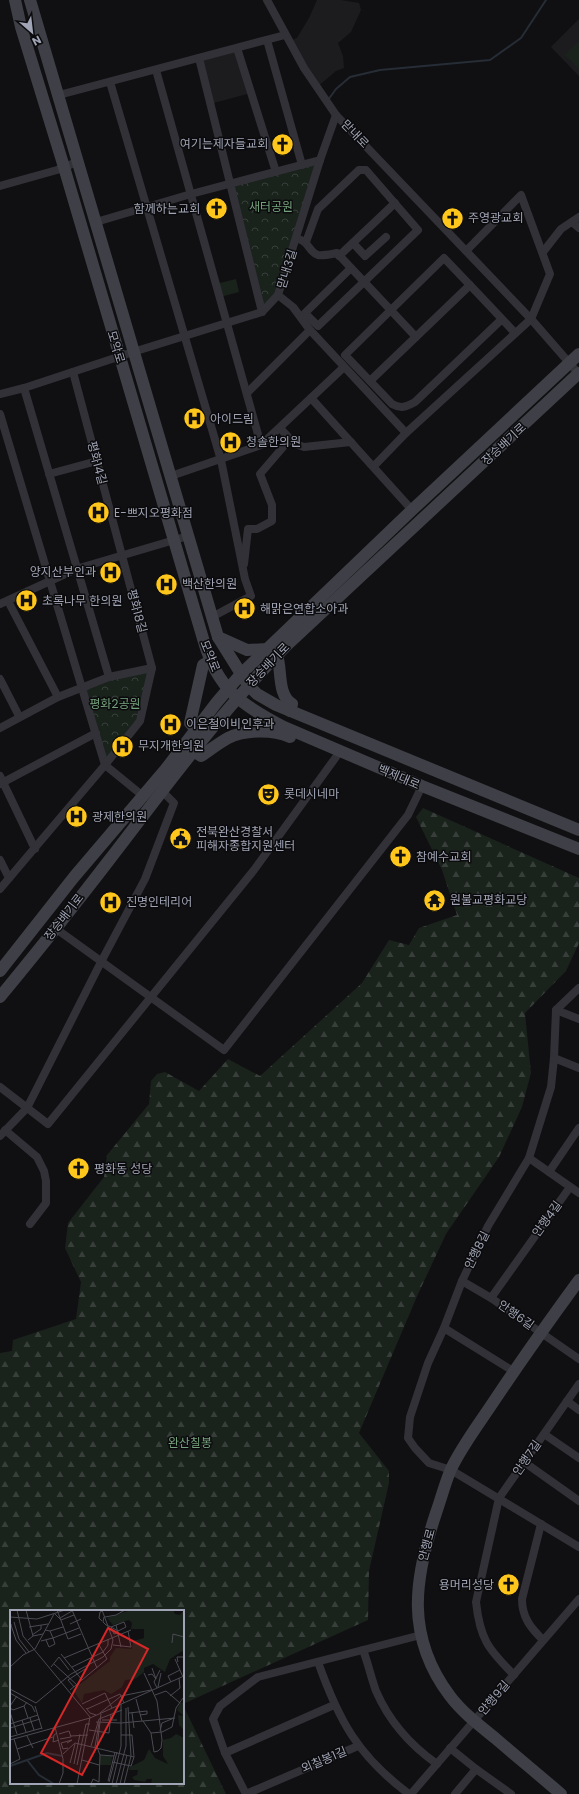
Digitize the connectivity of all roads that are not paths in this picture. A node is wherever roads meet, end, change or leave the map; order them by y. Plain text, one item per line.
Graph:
1 (15, 0) edge
2 (30, 0) edge
3 (267, 0) edge
4 (285, 35) junction
5 (267, 40) junction
6 (237, 48) junction
7 (199, 58) junction
8 (156, 70) junction
9 (110, 82) junction
10 (59, 95) junction
11 (336, 115) junction
12 (320, 160) junction
13 (77, 162) junction
14 (302, 165) junction
15 (64, 167) junction
16 (276, 172) junction
17 (230, 184) junction
18 (0, 186) edge
19 (191, 194) junction
20 (395, 203) junction
21 (147, 207) junction
22 (579, 217) edge
23 (96, 222) junction
24 (572, 222) junction
25 (579, 228) edge
26 (386, 237) dead end
27 (296, 239) junction
28 (306, 242) junction
29 (353, 243) junction
30 (466, 251) junction
31 (543, 252) junction
32 (339, 256) junction
33 (351, 268) junction
34 (365, 283) junction
35 (470, 285) junction
36 (278, 295) junction
37 (391, 310) junction
38 (262, 312) junction
39 (502, 319) junction
40 (531, 319) junction
41 (227, 324) junction
42 (310, 330) junction
43 (515, 333) junction
44 (184, 336) junction
45 (416, 337) junction
46 (134, 352) junction
47 (579, 354) edge
48 (119, 356) junction
49 (569, 364) junction
50 (344, 367) junction
51 (73, 372) junction
52 (579, 374) edge
53 (370, 381) junction
54 (24, 388) junction
55 (247, 393) junction
56 (0, 394) edge
57 (311, 398) junction
58 (0, 414) edge
59 (280, 428) junction
60 (406, 433) junction
61 (290, 439) junction
62 (351, 442) junction
63 (261, 445) junction
64 (221, 460) junction
65 (97, 461) junction
66 (374, 466) junction
67 (49, 474) junction
68 (171, 476) junction
69 (412, 510) junction
70 (188, 536) junction
71 (173, 540) junction
72 (122, 555) junction
73 (76, 569) junction
74 (243, 573) junction
75 (50, 581) junction
76 (4, 603) edge
77 (212, 617) junction
78 (218, 637) junction
79 (272, 652) junction
80 (210, 661) junction
81 (152, 668) junction
82 (241, 674) junction
83 (109, 677) junction
84 (0, 679) edge
85 (248, 685) junction
86 (82, 688) junction
87 (227, 689) junction
88 (58, 697) junction
89 (237, 698) junction
90 (290, 711) junction
91 (19, 716) junction
92 (0, 728) edge
93 (196, 729) junction
94 (96, 733) junction
95 (193, 751) junction
96 (336, 757) junction
97 (362, 761) junction
98 (105, 765) junction
99 (1, 781) edge
100 (422, 786) junction
101 (161, 790) junction
102 (143, 796) junction
103 (579, 830) edge
104 (579, 848) edge
105 (35, 849) junction
106 (0, 860) edge
107 (10, 878) junction
108 (0, 889) edge
109 (55, 928) junction
110 (101, 962) junction
111 (0, 971) edge
112 (579, 988) edge
113 (0, 997) edge
114 (151, 998) junction
115 (556, 1010) junction
116 (579, 1019) edge
117 (554, 1058) junction
118 (579, 1068) edge
119 (0, 1087) edge
120 (27, 1108) junction
121 (579, 1128) edge
122 (2, 1133) edge
123 (529, 1158) junction
124 (549, 1172) junction
125 (570, 1187) junction
126 (579, 1193) edge
127 (30, 1224) dead end
128 (525, 1250) joint
129 (579, 1280) edge
130 (462, 1281) junction
131 (491, 1298) junction
132 (444, 1328) junction
133 (540, 1333) junction
134 (579, 1359) edge
135 (513, 1371) junction
136 (579, 1384) edge
137 (567, 1402) junction
138 (579, 1410) edge
139 (544, 1434) junction
140 (579, 1458) edge
141 (524, 1462) junction
142 (451, 1470) junction
143 (499, 1498) junction
144 (579, 1501) edge
145 (541, 1524) junction
146 (579, 1547) edge
147 (478, 1594) joint
148 (579, 1599) edge
149 (420, 1634) junction
150 (544, 1640) junction
151 (363, 1650) junction
152 (318, 1662) junction
153 (514, 1674) junction
154 (334, 1705) junction
155 (474, 1721) junction
156 (358, 1746) junction
157 (450, 1748) junction
158 (225, 1753) junction
159 (437, 1764) junction
160 (476, 1769) junction
161 (246, 1794) edge
162 (410, 1794) edge
163 (455, 1794) edge
164 (511, 1794) edge
165 (561, 1794) edge

1 - 15 street, 모악로
2 - 10 street, 모악로
3 - 4 street, 맏내로
4 - 5 street
4 - 11 street, 맏내로
5 - 6 street
5 - 14 street
6 - 7 street
6 - 16 street
7 - 8 street
7 - 17 street
8 - 9 street
8 - 19 street
9 - 10 street
9 - 21 street
10 - 13 street, 모악로
11 - 12 street, 맏내3길
11 - 30 street, 맏내로
12 - 14 street
12 - 27 street, 맏내3길
13 - 15 street
13 - 23 street, 모악로
14 - 16 street
15 - 18 street
15 - 48 street, 모악로
16 - 17 street
17 - 19 street
17 - 38 street
19 - 21 street
19 - 41 street
20 - 28 street
20 - 29 street
20 - 34 street
21 - 23 street
21 - 44 street
22 - 24 street
23 - 46 street, 모악로
24 - 25 street
24 - 31 street
26 - 29 street
27 - 28 street
27 - 36 street, 맏내3길
28 - 32 street
29 - 32 street
30 - 31 street
30 - 40 street, 맏내로
31 - 40 street
32 - 33 street
33 - 34 street
33 - 34 street
34 - 37 street
35 - 37 street
35 - 39 street
35 - 45 street
36 - 38 street, 맏내3길
36 - 42 street
37 - 45 street
37 - 53 street
38 - 41 street, 맏내3길
39 - 43 street
39 - 53 street
40 - 43 street
40 - 49 street, 맏내로
41 - 44 street, 맏내3길
41 - 55 street
42 - 50 street
42 - 55 street
43 - 60 street
44 - 46 street, 맏내3길
44 - 64 street
45 - 53 street
46 - 48 street
46 - 68 street, 모악로
47 - 49 street, 장승배기로
48 - 51 street
48 - 71 street, 모악로
49 - 52 street, 맏내로
49 - 69 street, 장승배기로
50 - 57 street
50 - 60 street
51 - 54 street
51 - 65 street, 평화14길
52 - 79 street, 장승배기로
54 - 56 street
54 - 67 street
55 - 63 street
57 - 59 street
57 - 62 street
58 - 75 street
59 - 61 street
59 - 63 street
60 - 66 street
61 - 62 street
61 - 74 street
62 - 66 street
63 - 64 street
64 - 68 street
64 - 74 street
65 - 67 street
65 - 72 street, 평화14길
66 - 69 street
67 - 73 street
68 - 70 street, 모악로
69 - 79 street, 장승배기로
70 - 71 street
70 - 77 street, 모악로
71 - 72 street
71 - 80 street, 모악로
72 - 73 street
72 - 81 street, 평화18길
73 - 75 street
73 - 83 street
74 - 77 street
75 - 76 street
75 - 86 street
76 - 88 street
77 - 78 street, 모악로
78 - 79 street
78 - 82 street, 모악로
79 - 82 street, 장승배기로
79 - 85 street, 장승배기로
79 - 90 street
80 - 87 street, 모악로
80 - 93 street
81 - 83 street
81 - 98 street, 평화18길
82 - 85 street, 백제대로
82 - 87 street, 장승배기로
83 - 86 street
84 - 91 street
85 - 89 street, 장승배기로
85 - 90 street, 백제대로
86 - 88 street
86 - 94 street
87 - 89 street, 백제대로
87 - 93 street, 장승배기로
88 - 91 street
89 - 95 street, 장승배기로
89 - 97 street, 백제대로
90 - 103 street, 백제대로
91 - 92 street
93 - 102 street, 장승배기로
94 - 98 street
94 - 99 street
95 - 96 street
95 - 101 street, 장승배기로
96 - 97 street
96 - 114 street
97 - 100 street, 백제대로
98 - 102 street
98 - 105 street, 평화18길
99 - 105 street
100 - 104 street, 백제대로
100 - 114 street
101 - 109 street, 장승배기로
101 - 110 street
102 - 111 street, 장승배기로
105 - 107 street, 평화18길
106 - 107 street
107 - 108 street, 평화18길
109 - 110 street
109 - 113 street, 장승배기로
110 - 114 street
110 - 120 street
112 - 115 street
114 - 120 street
115 - 116 street
115 - 117 street, 안행8길
117 - 118 street
117 - 123 street, 안행8길
119 - 120 street
120 - 122 street
121 - 124 street
122 - 127 street
123 - 124 street
123 - 130 street, 안행8길
124 - 125 street
125 - 126 street
125 - 128 street, 안행4길
128 - 131 street, 안행6길
129 - 133 street, 안행로
130 - 131 street, 안행6길
130 - 132 street, 안행8길
131 - 133 street, 안행6길
132 - 135 street
132 - 142 street, 안행8길
133 - 134 street, 안행6길
133 - 135 street, 안행로
135 - 142 street, 안행로
136 - 137 street, 안행7길
137 - 138 street
137 - 139 street, 안행7길
139 - 140 street
139 - 141 street, 안행7길
141 - 143 street, 안행7길
141 - 144 street
142 - 143 street
142 - 149 street, 안행로
143 - 145 street
143 - 147 street, 안행7길
145 - 146 street
145 - 150 street
147 - 153 street, 안행9길
148 - 150 street, 안행9길
149 - 151 street, 외칠봉1길
149 - 155 street, 안행로
150 - 153 street, 안행9길
151 - 152 street, 외칠봉1길
151 - 159 street
152 - 154 street, 외칠봉1길
152 - 158 street, 외칠봉1길
153 - 155 street, 안행9길
154 - 156 street, 외칠봉1길
154 - 158 street
155 - 157 street, 안행9길
155 - 165 street, 안행로
156 - 161 street, 외칠봉1길
156 - 162 street
157 - 159 street, 안행9길
157 - 160 street
158 - 161 street, 외칠봉1길
159 - 162 street, 안행9길
160 - 163 street
160 - 164 street

